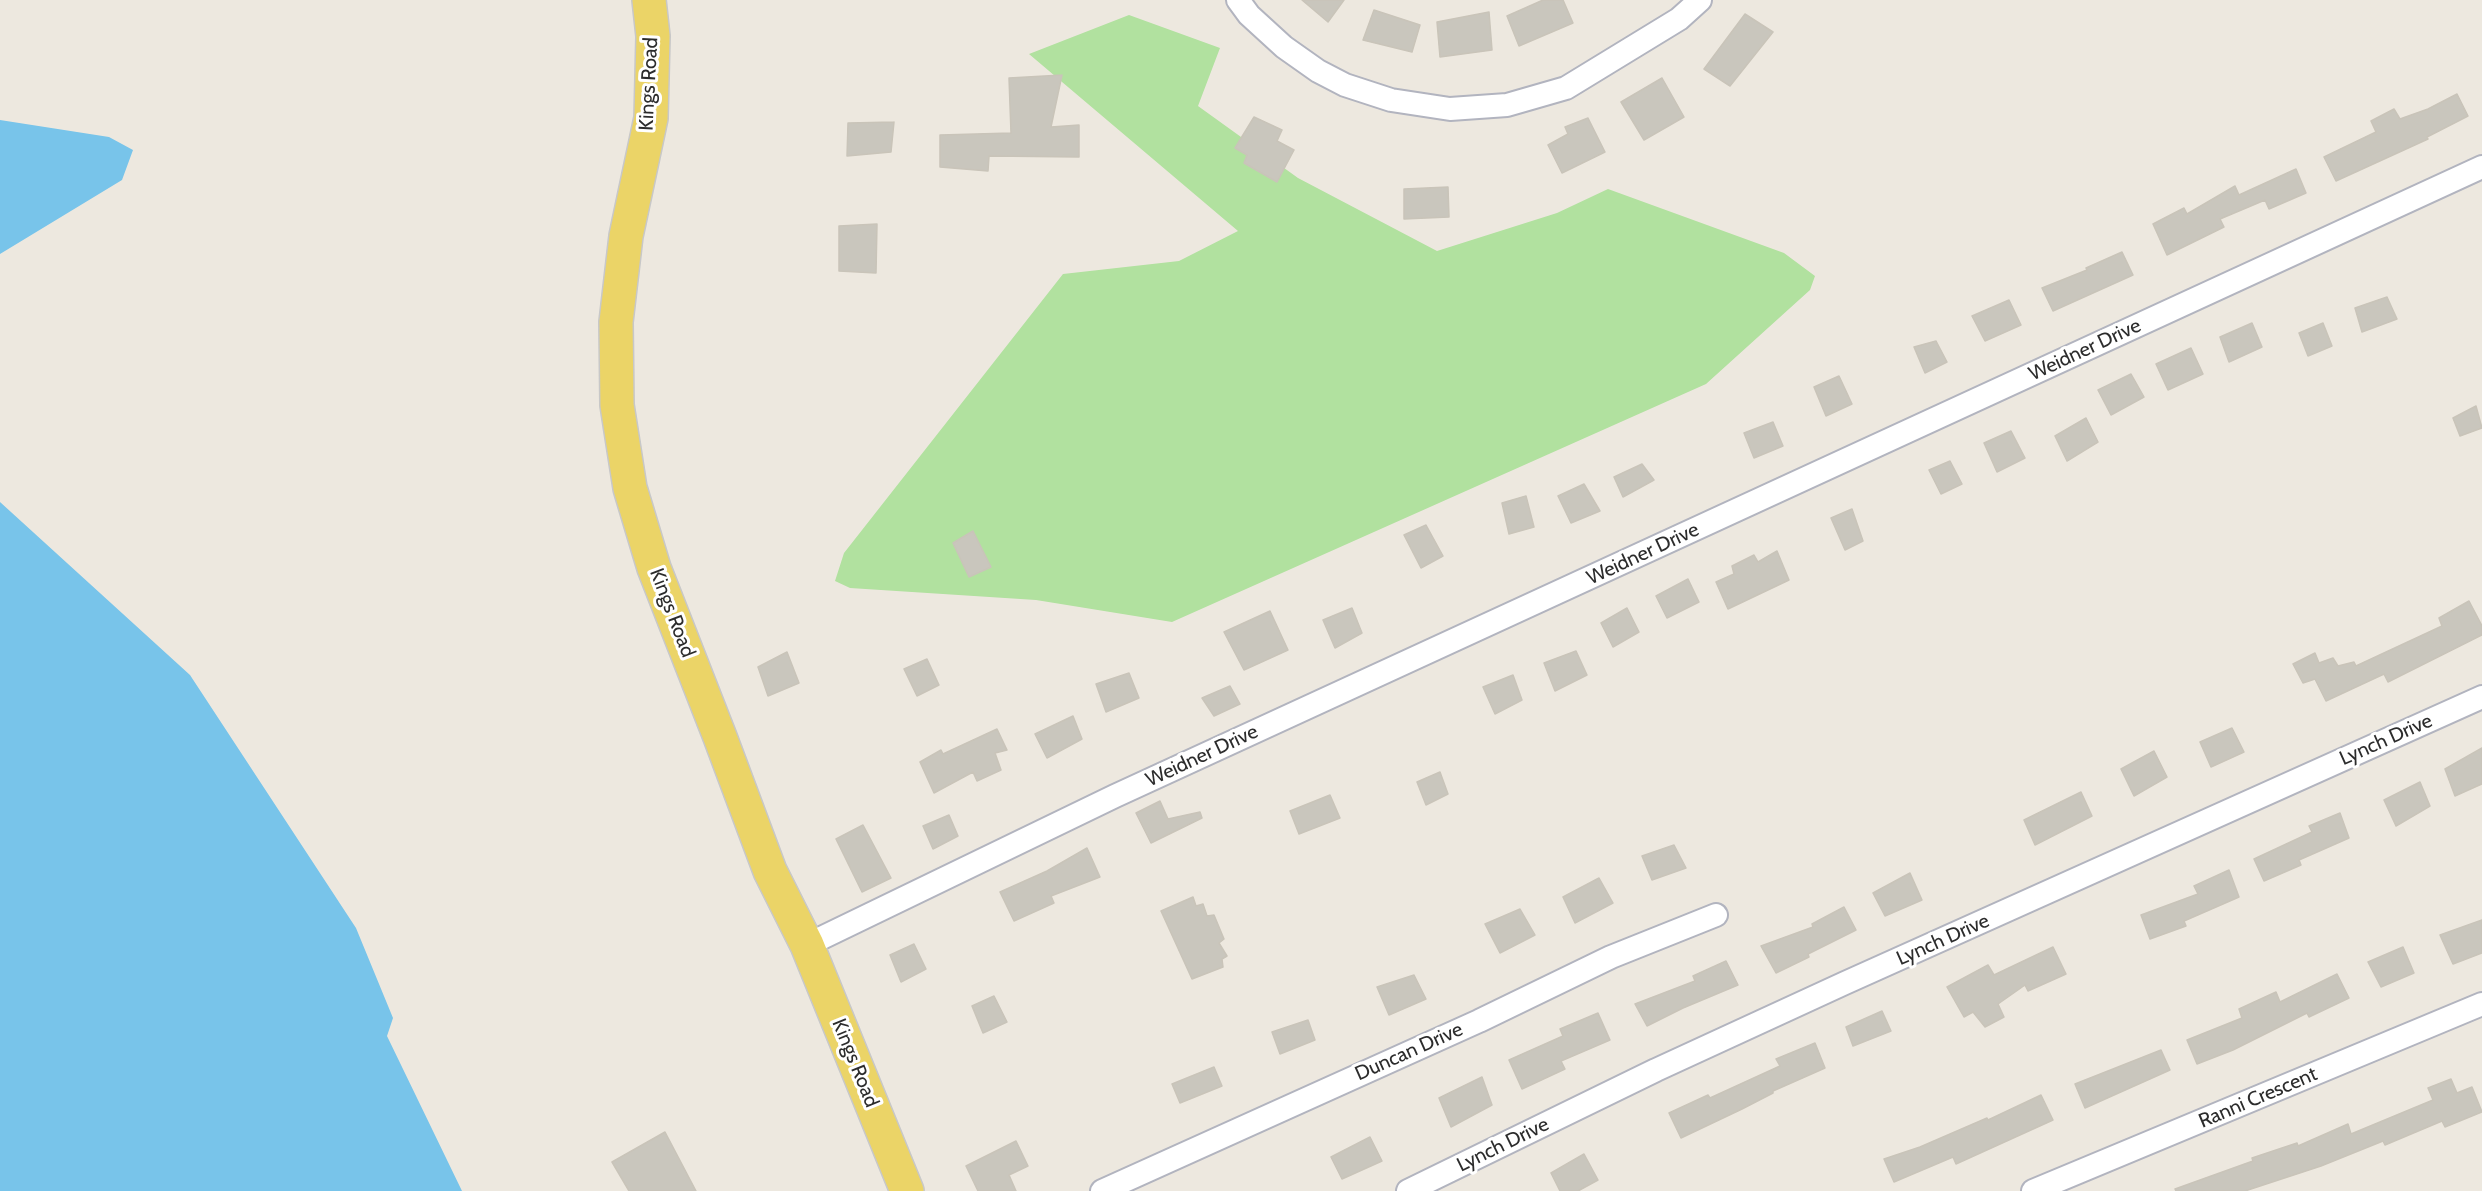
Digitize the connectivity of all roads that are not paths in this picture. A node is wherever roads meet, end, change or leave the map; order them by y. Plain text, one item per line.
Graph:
1 (649, 0) edge
2 (1238, 0) edge
3 (1700, 0) edge
4 (2482, 167) edge
5 (2482, 697) edge
6 (1716, 915) dead end
7 (807, 945) junction
8 (2482, 1004) edge
9 (907, 1191) edge
10 (1102, 1191) edge
11 (1408, 1191) edge
12 (2033, 1191) edge

1 - 7 main road, Kings Road
2 - 3 street
4 - 7 street, Weidner Drive
5 - 11 street, Lynch Drive
6 - 10 street, Duncan Drive
7 - 9 main road, Kings Road
8 - 12 street, Ranni Crescent

